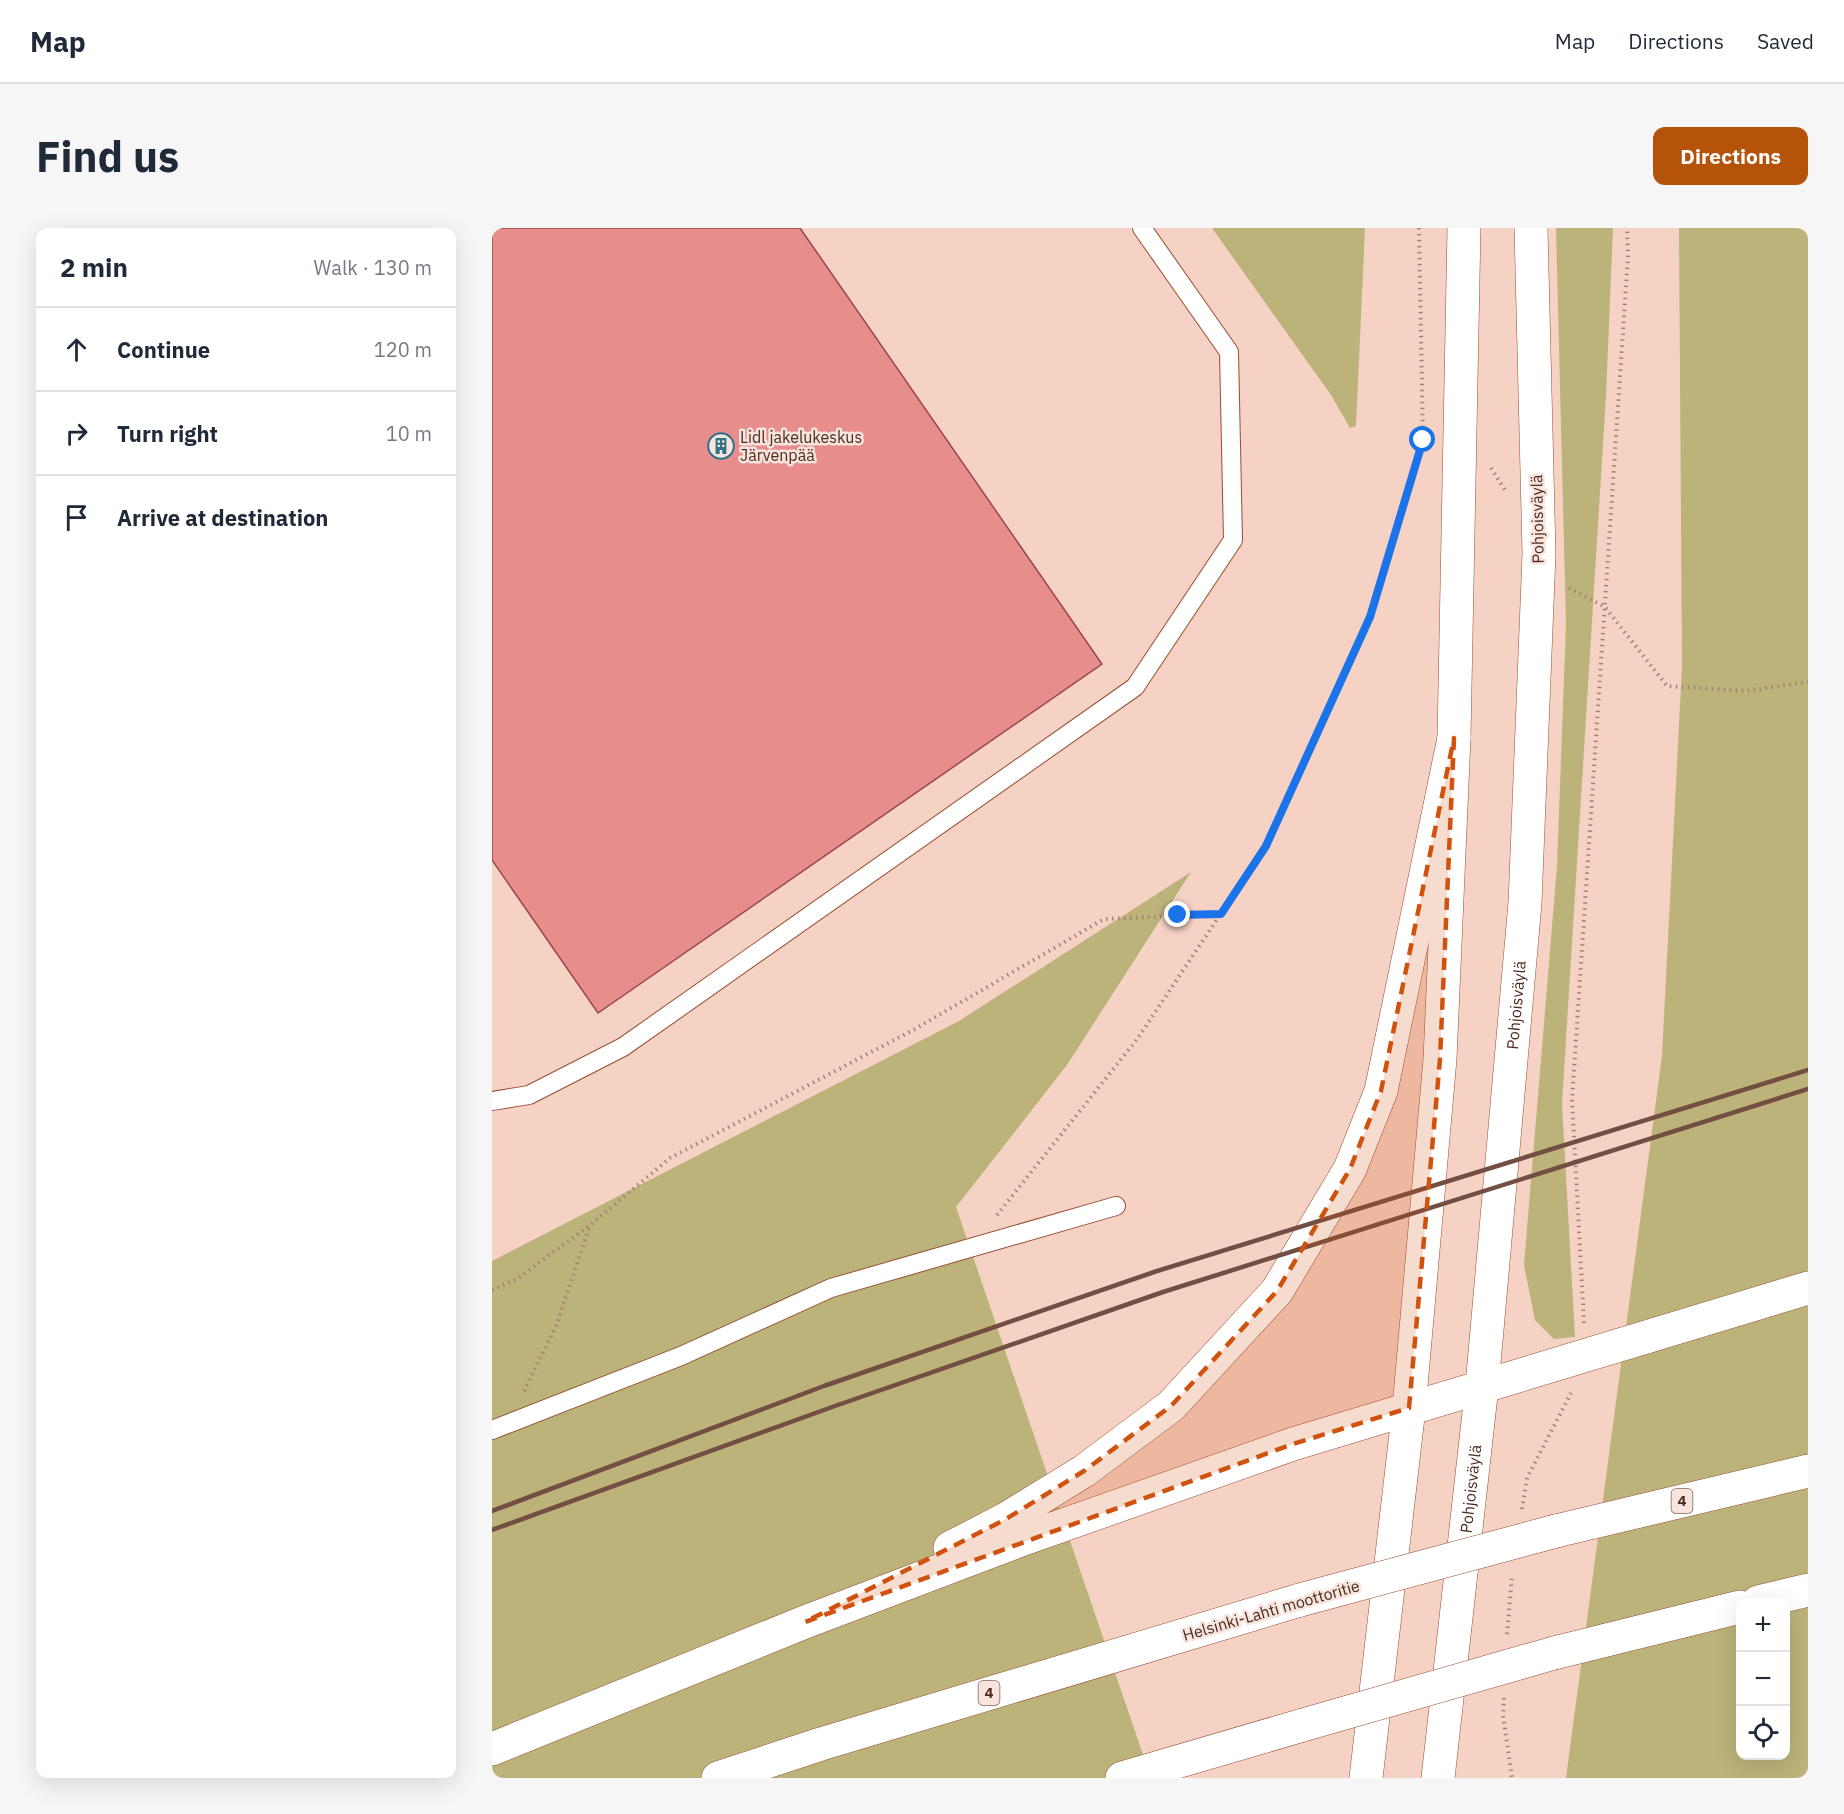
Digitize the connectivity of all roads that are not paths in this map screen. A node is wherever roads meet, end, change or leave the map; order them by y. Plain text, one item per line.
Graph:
1 (1142, 228) edge
2 (1464, 228) edge
3 (1531, 228) edge
4 (1454, 738) junction
5 (492, 1101) edge
6 (1116, 1206) dead end
7 (1808, 1288) edge
8 (1482, 1386) junction
9 (1409, 1408) junction
10 (499, 1427) edge
11 (1808, 1471) edge
12 (1808, 1590) edge
13 (1775, 1598) edge
14 (1736, 1608) edge
15 (805, 1622) junction
16 (492, 1749) edge
17 (729, 1774) edge
18 (1122, 1778) edge
19 (1366, 1778) edge
20 (1438, 1778) edge

1 - 5 lane
2 - 4 main road
3 - 8 main road, Pohjoisväylä
4 - 9 main road
4 - 15 main road
6 - 10 lane
7 - 8 main road
8 - 9 main road
8 - 20 main road, Pohjoisväylä
9 - 15 main road
9 - 19 main road
11 - 17 main road, Helsinki-Lahti moottoritie / 4, bridge
12 - 13 main road
14 - 18 main road, bridge
15 - 16 main road

